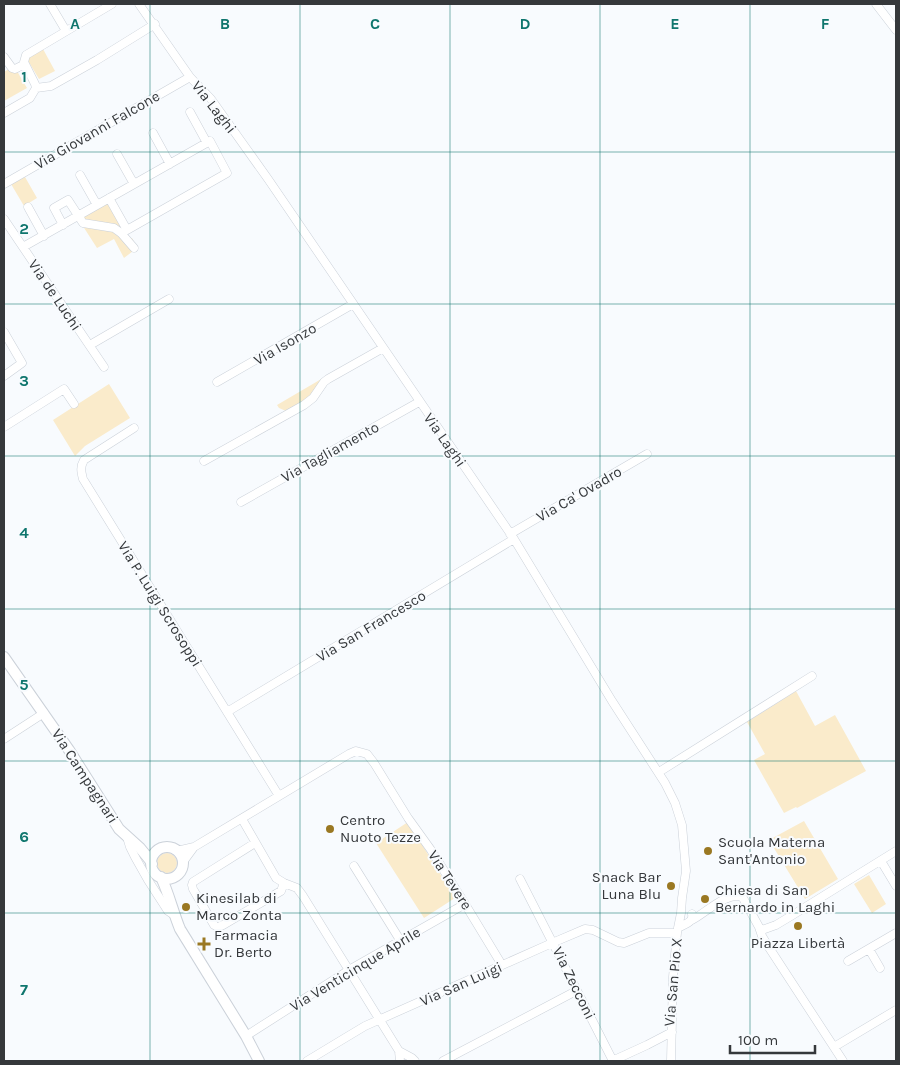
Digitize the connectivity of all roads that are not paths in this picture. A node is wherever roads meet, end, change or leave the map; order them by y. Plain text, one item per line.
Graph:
1 (50, 4) edge
2 (112, 4) edge
3 (139, 4) edge
4 (876, 4) edge
5 (155, 24) junction
6 (896, 30) edge
7 (66, 31) junction
8 (4, 57) edge
9 (25, 64) junction
10 (190, 77) junction
11 (36, 88) junction
12 (190, 112) dead end
13 (4, 113) edge
14 (153, 133) dead end
15 (207, 143) junction
16 (117, 154) dead end
17 (170, 164) junction
18 (80, 176) dead end
19 (4, 184) edge
20 (134, 184) junction
21 (109, 198) junction
22 (97, 205) junction
23 (28, 207) dead end
24 (78, 216) junction
25 (5, 225) edge
26 (63, 225) junction
27 (44, 236) junction
28 (23, 247) junction
29 (134, 248) dead end
30 (169, 299) dead end
31 (353, 304) junction
32 (4, 332) edge
33 (90, 345) junction
34 (383, 348) junction
35 (104, 367) dead end
36 (4, 376) edge
37 (216, 382) dead end
38 (419, 402) junction
39 (74, 404) dead end
40 (4, 427) edge
41 (134, 428) dead end
42 (647, 454) dead end
43 (204, 461) dead end
44 (241, 502) dead end
45 (512, 537) junction
46 (4, 657) edge
47 (812, 676) dead end
48 (227, 712) junction
49 (44, 713) junction
50 (4, 738) edge
51 (659, 772) junction
52 (279, 796) junction
53 (242, 819) junction
54 (131, 840) junction
55 (255, 843) junction
56 (194, 847) junction
57 (161, 849) junction
58 (175, 850) junction
59 (896, 851) edge
60 (881, 861) junction
61 (183, 862) junction
62 (152, 864) junction
63 (354, 866) dead end
64 (177, 876) junction
65 (161, 877) junction
66 (520, 879) dead end
67 (284, 883) junction
68 (896, 886) edge
69 (171, 902) junction
70 (465, 904) junction
71 (174, 915) junction
72 (686, 915) junction
73 (759, 927) junction
74 (678, 930) junction
75 (896, 933) edge
76 (400, 940) junction
77 (552, 943) junction
78 (869, 949) junction
79 (848, 961) dead end
80 (502, 965) junction
81 (880, 968) dead end
82 (348, 970) junction
83 (576, 991) junction
84 (896, 1010) edge
85 (379, 1020) junction
86 (672, 1032) junction
87 (246, 1036) junction
88 (834, 1047) junction
89 (399, 1052) junction
90 (260, 1061) edge
91 (307, 1061) edge
92 (400, 1061) edge
93 (415, 1061) edge
94 (443, 1061) edge
95 (612, 1061) edge
96 (671, 1061) edge
97 (843, 1061) edge

1 - 7 street
2 - 7 street
3 - 5 street, Via Laghi
4 - 6 street
5 - 10 street, Via Laghi
5 - 11 street
7 - 9 street
8 - 9 street
9 - 11 street
10 - 19 street, Via Giovanni Falcone
10 - 31 street, Via Laghi
11 - 13 street
12 - 15 street
14 - 17 street
15 - 17 street
15 - 21 street
16 - 20 street
17 - 20 street
18 - 22 street
20 - 21 street
21 - 22 street
22 - 24 street
23 - 27 street
24 - 26 street
24 - 26 street
24 - 29 street
25 - 28 street, Via de Luchi
26 - 27 street
27 - 28 street
28 - 33 street, Via de Luchi
30 - 33 street, Via de Luchi
31 - 34 street, Via Laghi
31 - 37 street, Via Isonzo
32 - 36 street
33 - 35 street, Via de Luchi
34 - 38 street, Via Laghi
34 - 43 street
38 - 44 street, Via Tagliamento
38 - 45 street, Via Laghi
39 - 40 street
41 - 48 street, Via P. Luigi Scrosoppi
42 - 45 street, Via Ca' Ovadro
45 - 48 street, Via San Francesco
45 - 51 street, Via Laghi
46 - 49 main road, Via Campagnari
47 - 51 street
48 - 52 street, Via P. Luigi Scrosoppi
49 - 50 street
49 - 54 main road, Via Campagnari
51 - 72 street, Via Laghi
52 - 53 street
52 - 70 street, Via Tevere
53 - 55 street
53 - 56 street
54 - 57 main road
54 - 62 main road, Via Campagnari
54 - 71 street, Via Campagnari
55 - 67 street
55 - 67 street
56 - 58 street
56 - 61 street
57 - 58 main road
57 - 62 main road
58 - 61 main road
59 - 60 street
60 - 68 street
60 - 73 street
61 - 64 main road
62 - 65 main road
63 - 76 street
64 - 65 main road
64 - 69 main road, Via Campagnari
65 - 69 main road, Via Campagnari
66 - 77 street
67 - 82 street
69 - 71 main road, Via Campagnari
70 - 76 street, Via Venticinque Aprile
70 - 80 street, Via Tevere
71 - 87 main road, Via Campagnari
72 - 73 street
72 - 74 street, Via San Pio X
73 - 88 street
74 - 77 street, Via Zecconi
74 - 86 street, Via San Pio X
75 - 78 street
76 - 82 street, Via Venticinque Aprile
77 - 80 street, Via San Luigi
77 - 83 street, Via Zecconi
78 - 79 street
78 - 81 street
80 - 85 street, Via San Luigi
82 - 85 street
82 - 87 street, Via Venticinque Aprile
83 - 94 street
83 - 95 street, Via Zecconi
84 - 88 street
85 - 89 street
85 - 91 street, Via San Luigi
86 - 95 street, Via San Pio X
86 - 96 street
87 - 90 main road, Via Campagnari
88 - 97 street
89 - 92 street
89 - 93 street

